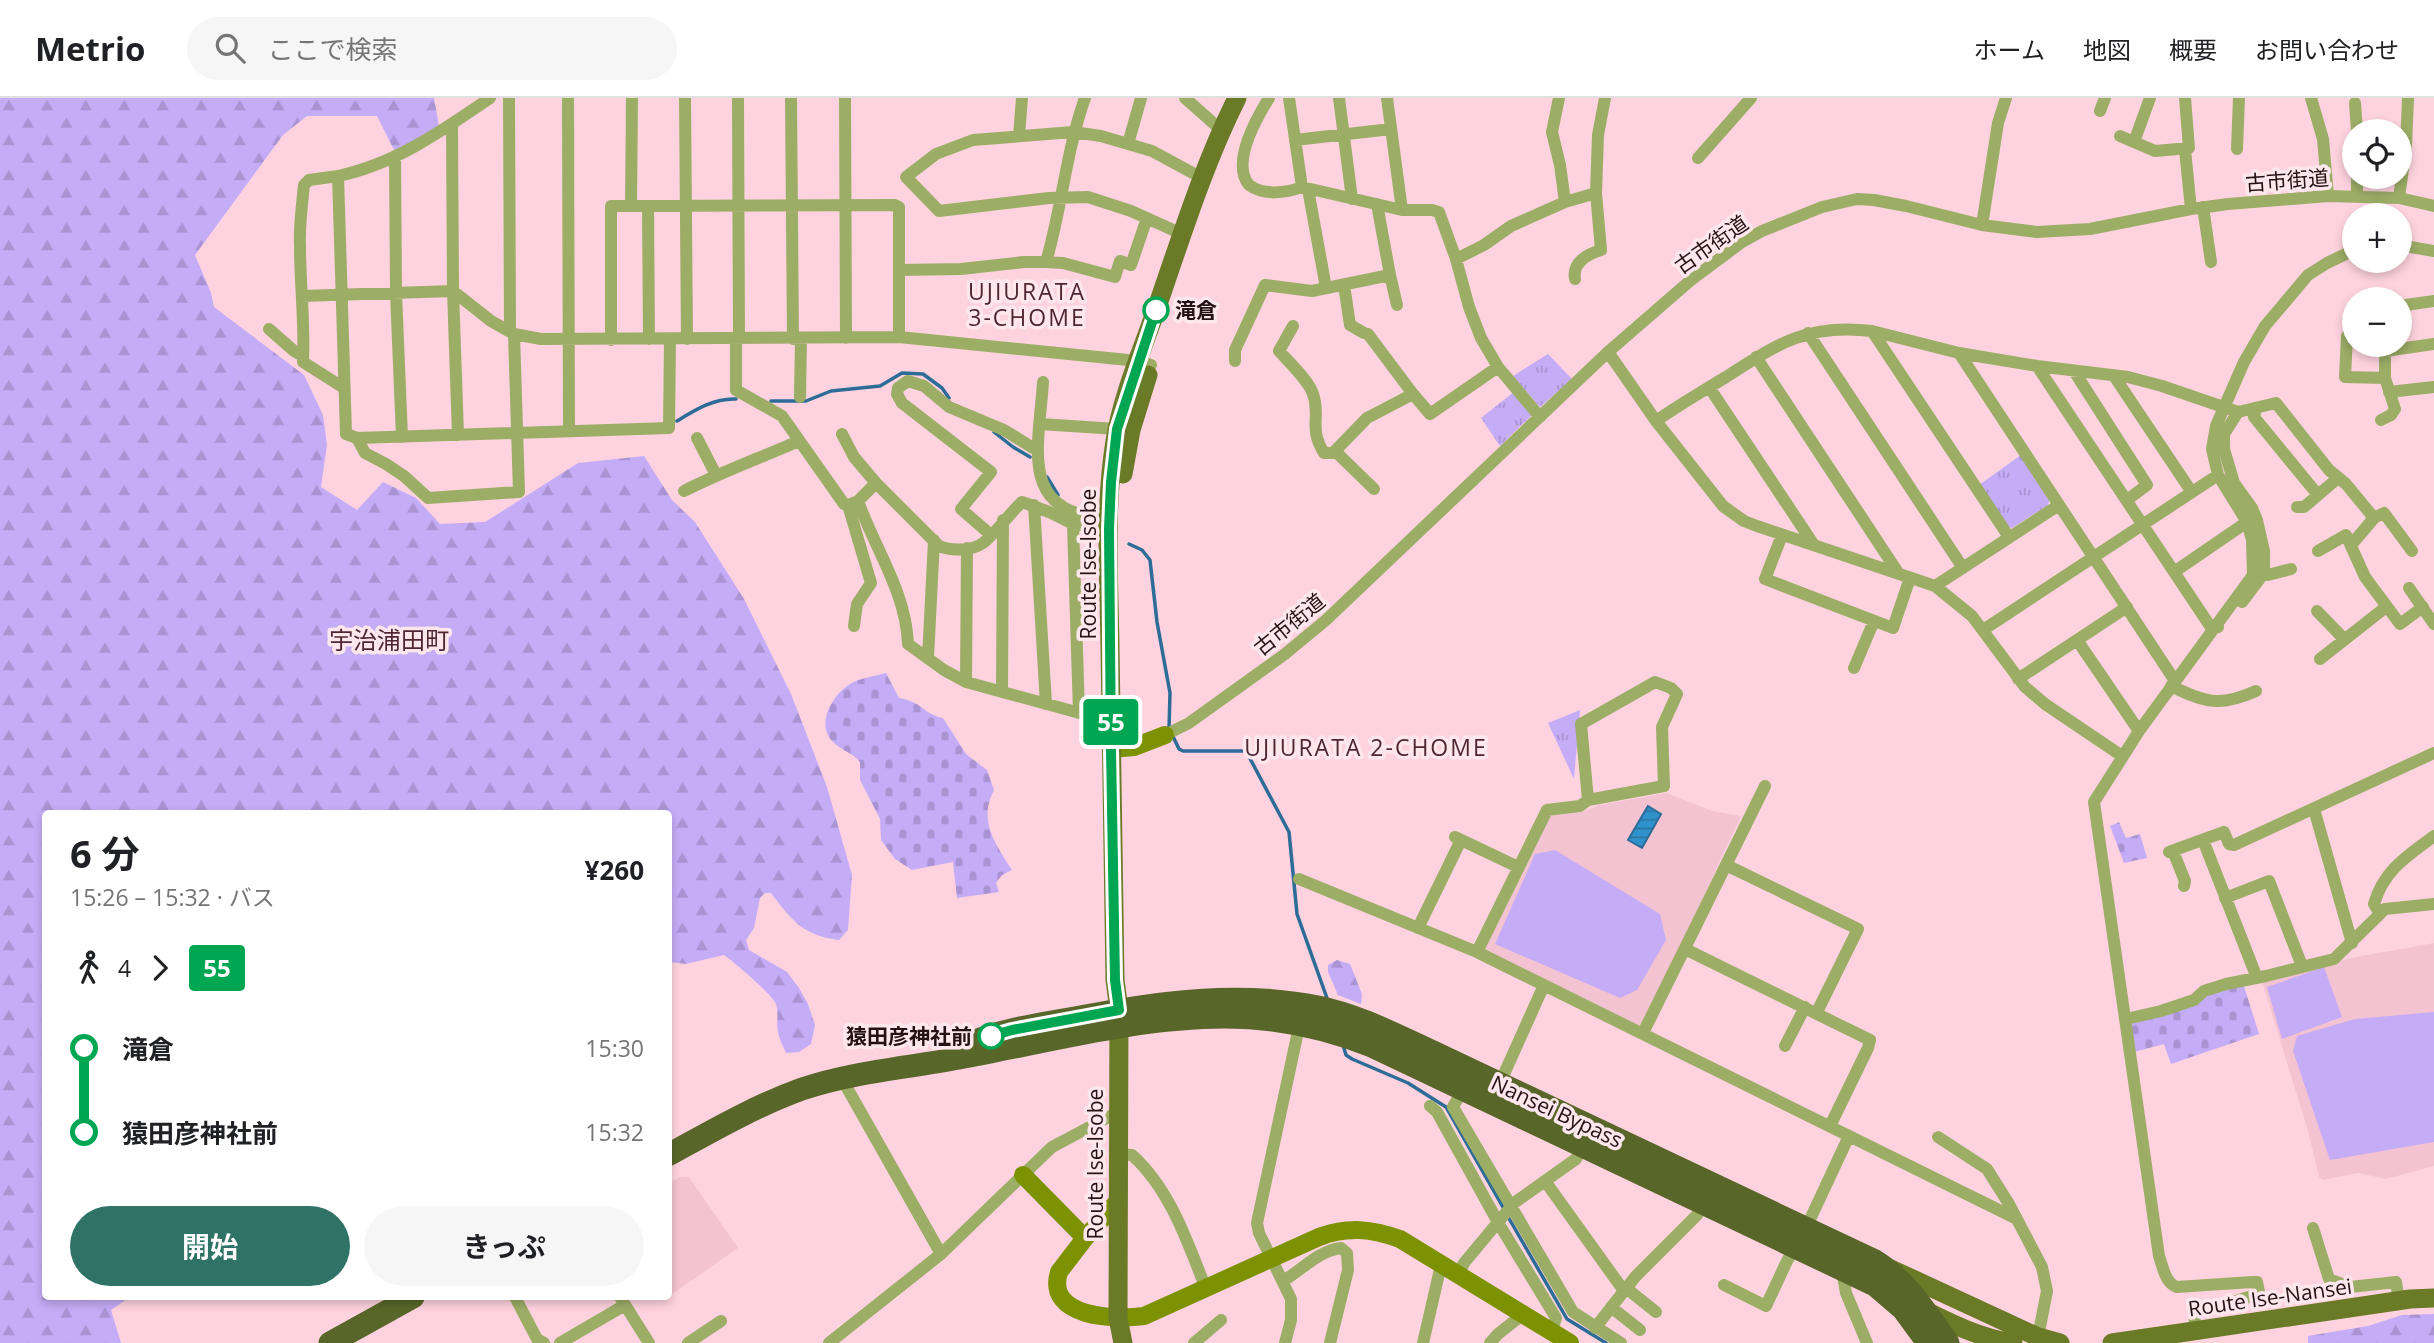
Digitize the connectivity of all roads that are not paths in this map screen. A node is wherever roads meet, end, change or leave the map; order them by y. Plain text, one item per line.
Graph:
1 (490, 98) edge
2 (509, 98) edge
3 (568, 98) edge
4 (632, 98) edge
5 (685, 98) edge
6 (737, 98) edge
7 (791, 98) edge
8 (845, 98) edge
9 (1022, 98) edge
10 (1085, 98) edge
11 (1141, 98) edge
12 (1185, 98) edge
13 (1237, 98) edge
14 (1248, 98) edge
15 (1269, 98) edge
16 (1289, 98) edge
17 (1339, 98) edge
18 (1387, 98) edge
19 (1559, 98) edge
20 (1605, 98) edge
21 (1751, 98) edge
22 (2006, 98) edge
23 (2105, 98) edge
24 (2150, 98) edge
25 (2185, 98) edge
26 (2239, 98) edge
27 (2311, 98) edge
28 (2408, 98) edge
29 (2356, 103) dead end
30 (2100, 111) dead end
31 (2357, 119) edge
32 (452, 124) junction
33 (1391, 129) junction
34 (1221, 130) junction
35 (1073, 132) junction
36 (1344, 134) junction
37 (1019, 136) junction
38 (2120, 136) dead end
39 (1295, 140) junction
40 (2134, 142) junction
41 (1128, 144) junction
42 (2237, 149) dead end
43 (2185, 150) junction
44 (396, 156) junction
45 (1698, 158) dead end
46 (338, 176) junction
47 (1202, 178) junction
48 (1305, 188) junction
49 (2357, 189) edge
50 (1596, 193) junction
51 (2357, 195) junction
52 (2328, 196) junction
53 (1062, 198) junction
54 (2399, 198) junction
55 (1352, 199) junction
56 (1565, 202) junction
57 (1377, 204) junction
58 (846, 205) junction
59 (631, 206) junction
60 (648, 206) junction
61 (738, 206) junction
62 (792, 206) junction
63 (2434, 206) edge
64 (685, 207) junction
65 (2197, 208) junction
66 (1402, 210) junction
67 (1147, 218) junction
68 (1982, 225) junction
69 (1182, 233) junction
70 (2412, 247) edge
71 (2434, 251) edge
72 (2342, 255) edge
73 (1456, 259) junction
74 (1046, 262) junction
75 (2211, 262) dead end
76 (899, 270) junction
77 (1390, 275) junction
78 (1575, 279) dead end
79 (1344, 285) junction
80 (1326, 288) junction
81 (453, 291) junction
82 (397, 293) junction
83 (341, 295) junction
84 (302, 296) junction
85 (2434, 301) edge
86 (2412, 304) edge
87 (1397, 305) dead end
88 (1293, 326) dead end
89 (269, 329) dead end
90 (1872, 331) junction
91 (512, 333) junction
92 (1808, 333) junction
93 (899, 337) junction
94 (846, 338) junction
95 (569, 339) junction
96 (687, 339) junction
97 (738, 339) junction
98 (797, 339) junction
99 (611, 340) junction
100 (649, 340) junction
101 (670, 340) junction
102 (2434, 344) edge
103 (2412, 346) edge
104 (1608, 352) junction
105 (1959, 353) junction
106 (303, 356) junction
107 (1756, 357) junction
108 (2346, 357) edge
109 (2385, 357) edge
110 (1235, 361) dead end
111 (1144, 363) junction
112 (2037, 366) junction
113 (1498, 367) junction
114 (2074, 371) junction
115 (2114, 376) junction
116 (2385, 378) junction
117 (1043, 382) dead end
118 (1709, 387) junction
119 (2434, 387) edge
120 (344, 388) junction
121 (2389, 392) junction
122 (1413, 394) junction
123 (800, 397) dead end
124 (2225, 407) junction
125 (2256, 408) junction
126 (2238, 412) junction
127 (1540, 417) junction
128 (2381, 420) dead end
129 (1657, 421) junction
130 (1040, 424) junction
131 (1117, 429) junction
132 (569, 431) junction
133 (516, 433) junction
134 (842, 433) dead end
135 (458, 435) junction
136 (402, 437) junction
137 (357, 438) junction
138 (697, 438) dead end
139 (799, 441) junction
140 (1038, 451) junction
141 (1335, 451) junction
142 (716, 475) junction
143 (2218, 475) junction
144 (2338, 478) junction
145 (876, 483) junction
146 (1374, 489) dead end
147 (684, 491) dead end
148 (2191, 491) junction
149 (2318, 495) junction
150 (2127, 499) junction
151 (853, 503) junction
152 (1034, 505) junction
153 (2059, 505) junction
154 (2297, 507) dead end
155 (2374, 518) junction
156 (1003, 520) junction
157 (2247, 522) junction
158 (1073, 524) junction
159 (1109, 524) junction
160 (2143, 524) junction
161 (991, 535) junction
162 (1782, 535) junction
163 (2009, 537) junction
164 (934, 540) junction
165 (2352, 544) junction
166 (1814, 545) junction
167 (967, 548) junction
168 (2318, 551) dead end
169 (2412, 551) dead end
170 (2094, 557) junction
171 (1963, 568) junction
172 (2291, 569) dead end
173 (2174, 572) junction
174 (2264, 574) junction
175 (1905, 576) junction
176 (1935, 586) junction
177 (2409, 588) dead end
178 (2126, 607) junction
179 (2386, 607) junction
180 (2423, 607) junction
181 (2317, 611) dead end
182 (1874, 621) junction
183 (2434, 624) edge
184 (854, 626) dead end
185 (2213, 629) junction
186 (1983, 630) junction
187 (2344, 639) junction
188 (2077, 640) junction
189 (928, 658) junction
190 (2320, 659) dead end
191 (1854, 668) dead end
192 (2018, 679) junction
193 (966, 682) junction
194 (2173, 684) junction
195 (2256, 691) dead end
196 (1002, 692) junction
197 (1046, 704) junction
198 (1079, 713) junction
199 (1111, 718) junction
200 (2139, 731) junction
201 (1165, 735) joint
202 (1117, 749) junction
203 (2434, 753) edge
204 (2122, 756) junction
205 (1765, 786) dead end
206 (1588, 800) junction
207 (2314, 809) junction
208 (2434, 836) edge
209 (2203, 840) junction
210 (1726, 865) junction
211 (1518, 867) junction
212 (1299, 879) dead end
213 (2184, 886) dead end
214 (2225, 898) junction
215 (2434, 904) edge
216 (2380, 914) junction
217 (1418, 928) junction
218 (2352, 943) junction
219 (1685, 948) junction
220 (1477, 951) junction
221 (2302, 966) junction
222 (2257, 978) junction
223 (1544, 985) junction
224 (1811, 1009) junction
225 (1307, 1012) junction
226 (1119, 1019) junction
227 (2126, 1019) junction
228 (1643, 1033) junction
229 (1785, 1046) dead end
230 (842, 1079) junction
231 (1500, 1083) junction
232 (1463, 1089) junction
233 (1430, 1106) dead end
234 (1118, 1112) junction
235 (1830, 1126) junction
236 (1849, 1136) junction
237 (1937, 1137) dead end
238 (1583, 1146) junction
239 (672, 1153) edge
240 (1118, 1154) junction
241 (1023, 1175) junction
242 (1545, 1181) junction
243 (1118, 1201) junction
244 (1704, 1204) junction
245 (1510, 1208) junction
246 (2015, 1218) junction
247 (1500, 1222) junction
248 (2313, 1228) dead end
249 (1085, 1238) junction
250 (1801, 1238) junction
251 (941, 1254) junction
252 (1271, 1258) junction
253 (1875, 1261) junction
254 (1441, 1265) junction
255 (1842, 1270) junction
256 (1458, 1276) junction
257 (1283, 1281) junction
258 (1724, 1284) dead end
259 (1875, 1285) junction
260 (1206, 1289) junction
261 (1625, 1289) junction
262 (2434, 1298) edge
263 (408, 1300) edge
264 (517, 1300) edge
265 (623, 1301) edge
266 (2399, 1301) junction
267 (1611, 1307) junction
268 (1925, 1311) junction
269 (1656, 1312) dead end
270 (1522, 1315) junction
271 (1118, 1318) junction
272 (1221, 1320) dead end
273 (721, 1321) dead end
274 (1595, 1328) junction
275 (1640, 1330) dead end
276 (2038, 1337) junction
277 (2197, 1337) edge
278 (1562, 1340) edge
279 (330, 1343) edge
280 (544, 1343) edge
281 (560, 1343) edge
282 (649, 1343) edge
283 (688, 1343) edge
284 (829, 1343) edge
285 (1111, 1343) edge
286 (1123, 1343) edge
287 (1195, 1343) edge
288 (1285, 1343) edge
289 (1332, 1343) edge
290 (1423, 1343) edge
291 (1490, 1343) edge
292 (1621, 1343) edge
293 (1867, 1343) edge
294 (1928, 1343) edge
295 (1948, 1343) edge
296 (2013, 1343) edge
297 (2060, 1343) edge
298 (2112, 1343) edge

1 - 32 street
2 - 91 street
3 - 95 street
4 - 59 street
5 - 64 street
6 - 61 street
7 - 62 street
8 - 58 street
9 - 37 street
10 - 35 street
11 - 41 street
12 - 34 street
13 - 34 main road, Route Ise-Isobe
14 - 111 main road, Route Ise-Isobe
15 - 48 street
16 - 39 street
17 - 36 street
18 - 33 street
19 - 56 street
20 - 50 street
21 - 45 street
22 - 68 street
23 - 30 street
24 - 40 street
25 - 43 street
26 - 42 street
27 - 52 street
28 - 54 street
29 - 31 street
32 - 44 street
32 - 81 street
33 - 36 street
33 - 66 street
34 - 47 main road, Route Ise-Isobe
35 - 37 street
35 - 41 street
35 - 53 street
36 - 39 street
36 - 55 street
37 - 53 street
38 - 40 street
39 - 48 street
40 - 43 street
41 - 47 street
43 - 65 street
44 - 46 street
44 - 82 street
46 - 83 street
46 - 84 street
47 - 69 main road, Route Ise-Isobe
48 - 55 street
48 - 80 street
49 - 51 street
50 - 56 street
50 - 78 street
51 - 52 street, 古市街道
51 - 54 street, 古市街道
52 - 65 street, 古市街道
53 - 67 street
53 - 74 street
54 - 63 street, 古市街道
55 - 57 street
56 - 73 street
57 - 66 street
57 - 77 street
58 - 62 street
58 - 76 street
58 - 94 street
59 - 60 street
59 - 99 street
60 - 64 street
60 - 100 street
61 - 62 street
61 - 64 street
61 - 97 street
62 - 98 street
64 - 96 street
65 - 68 street, 古市街道
65 - 75 street
66 - 73 street
67 - 69 street
67 - 74 street
68 - 104 street, 古市街道
69 - 111 main road, Route Ise-Isobe
70 - 71 street
72 - 124 street
73 - 113 street
74 - 76 street
76 - 93 street
77 - 79 street
77 - 87 street
79 - 80 street
79 - 122 street
80 - 110 street
81 - 82 street
81 - 91 street
81 - 135 street
82 - 83 street
82 - 136 street
83 - 84 street
83 - 120 street
84 - 106 street
85 - 86 street
88 - 141 street
89 - 106 street
90 - 92 street
90 - 105 street
90 - 163 street
91 - 95 street
91 - 133 street
92 - 107 street
92 - 171 street
93 - 94 street
93 - 111 street
94 - 98 street
95 - 99 street
95 - 132 street
96 - 97 street
96 - 101 street
97 - 98 street
97 - 139 street
98 - 123 street
99 - 100 street
100 - 101 street
101 - 132 street
102 - 103 street
104 - 127 street, 古市街道
104 - 129 street
105 - 112 street
105 - 153 street
106 - 120 street
107 - 118 street
107 - 175 street
108 - 116 street
109 - 116 street
111 - 131 main road, Route Ise-Isobe
111 - 202 main road, Route Ise-Isobe
112 - 114 street
112 - 150 street
113 - 122 street
113 - 127 street
114 - 115 street
114 - 150 street
115 - 124 street
115 - 148 street
116 - 121 street
117 - 130 street
118 - 129 street
118 - 166 street
119 - 121 street
120 - 137 street
121 - 128 street
122 - 141 street
124 - 126 street
124 - 143 street
125 - 126 street
125 - 144 street
125 - 149 street
126 - 174 street
127 - 201 street, 古市街道
129 - 162 street
130 - 131 street
130 - 140 street
131 - 159 main road, Route Ise-Isobe
132 - 133 street
133 - 135 street
133 - 137 street
134 - 145 street
135 - 136 street
136 - 137 street
138 - 142 street
139 - 142 street
139 - 151 street
140 - 159 street
140 - 161 street
141 - 146 street
142 - 147 street
143 - 148 street
143 - 157 street
144 - 149 street
144 - 155 street
145 - 151 street
145 - 164 street
148 - 160 street
149 - 154 street
150 - 160 street
151 - 184 street
151 - 189 street
152 - 156 street
152 - 158 street
152 - 197 street
153 - 163 street
153 - 170 street
155 - 165 street
155 - 169 street
156 - 161 street
156 - 196 street
157 - 173 street
157 - 185 street
158 - 159 street
158 - 198 street
159 - 199 main road, Route Ise-Isobe
160 - 170 street
160 - 173 street
161 - 167 street
162 - 166 street
162 - 182 street
163 - 171 street
164 - 167 street
164 - 189 street
165 - 168 street
165 - 179 street
166 - 175 street
167 - 193 street
170 - 178 street
170 - 186 street
171 - 176 street
172 - 174 street
173 - 185 street
174 - 185 street
175 - 176 street
175 - 182 street
176 - 186 street
177 - 180 street
178 - 188 street
178 - 194 street
179 - 180 street
179 - 187 street
180 - 183 street
181 - 187 street
182 - 191 street
185 - 194 street
186 - 192 street
187 - 190 street
188 - 192 street
188 - 200 street
189 - 193 street
192 - 204 street
193 - 196 street
194 - 195 street
194 - 200 street
196 - 197 street
197 - 198 street
198 - 199 street
199 - 202 main road, Route Ise-Isobe
200 - 204 street
201 - 202 street
202 - 226 main road, Route Ise-Isobe
203 - 207 street
204 - 227 street
205 - 210 street
206 - 206 street
206 - 211 street
207 - 209 street
207 - 218 street
208 - 216 street
209 - 213 street
209 - 214 street
210 - 219 street
210 - 224 street
211 - 217 street
211 - 220 street
212 - 217 street
214 - 221 street
214 - 222 street
215 - 216 street
216 - 218 street
217 - 220 street
218 - 221 street
219 - 224 street
219 - 228 street
220 - 223 street
221 - 222 street
222 - 227 street
223 - 228 street
223 - 231 street
224 - 229 street
224 - 235 street
225 - 226 highway, Nansei Bypass
225 - 231 highway, Nansei Bypass
225 - 232 highway, Nansei Bypass
225 - 252 street
226 - 230 highway, Nansei Bypass
226 - 234 main road, Route Ise-Isobe
227 - 277 street
228 - 235 street
230 - 239 highway, Nansei Bypass
230 - 251 street
231 - 250 highway, Nansei Bypass
232 - 238 highway, Nansei Bypass
232 - 245 street
233 - 247 street
234 - 240 main road, Route Ise-Isobe
234 - 241 street
235 - 236 street
236 - 246 street
236 - 250 street
237 - 246 street
238 - 242 street
238 - 244 highway, Nansei Bypass
240 - 243 main road, Route Ise-Isobe
240 - 260 street
241 - 249 street
241 - 251 street
242 - 245 street
242 - 261 street
243 - 249 street
243 - 271 main road, Route Ise-Isobe
244 - 250 highway, Nansei Bypass
244 - 261 street
245 - 247 street
245 - 274 street
246 - 276 street
247 - 256 street
247 - 278 street
248 - 266 street
249 - 271 street
250 - 253 highway, Nansei Bypass
250 - 255 highway, Nansei Bypass
250 - 258 street
251 - 284 street
252 - 254 street
252 - 257 street
252 - 260 street
253 - 268 highway, Nansei Bypass
253 - 276 main road
254 - 256 street
254 - 290 street
255 - 259 highway, Nansei Bypass
255 - 293 street
256 - 270 street
257 - 288 street
257 - 289 street
259 - 268 main road
259 - 294 highway, Nansei Bypass
260 - 271 street
261 - 267 street
261 - 269 street
262 - 266 main road, Route Ise-Nansei
263 - 279 highway
264 - 280 street
265 - 281 street
265 - 282 street
266 - 277 main road, Route Ise-Nansei
267 - 274 street
267 - 275 street
268 - 295 highway, Nansei Bypass
268 - 296 main road
270 - 278 street
270 - 291 street
271 - 285 main road, Route Ise-Isobe
271 - 286 main road, Route Ise-Isobe
272 - 287 street
273 - 283 street
274 - 292 street
276 - 297 main road
277 - 298 main road, Route Ise-Nansei

